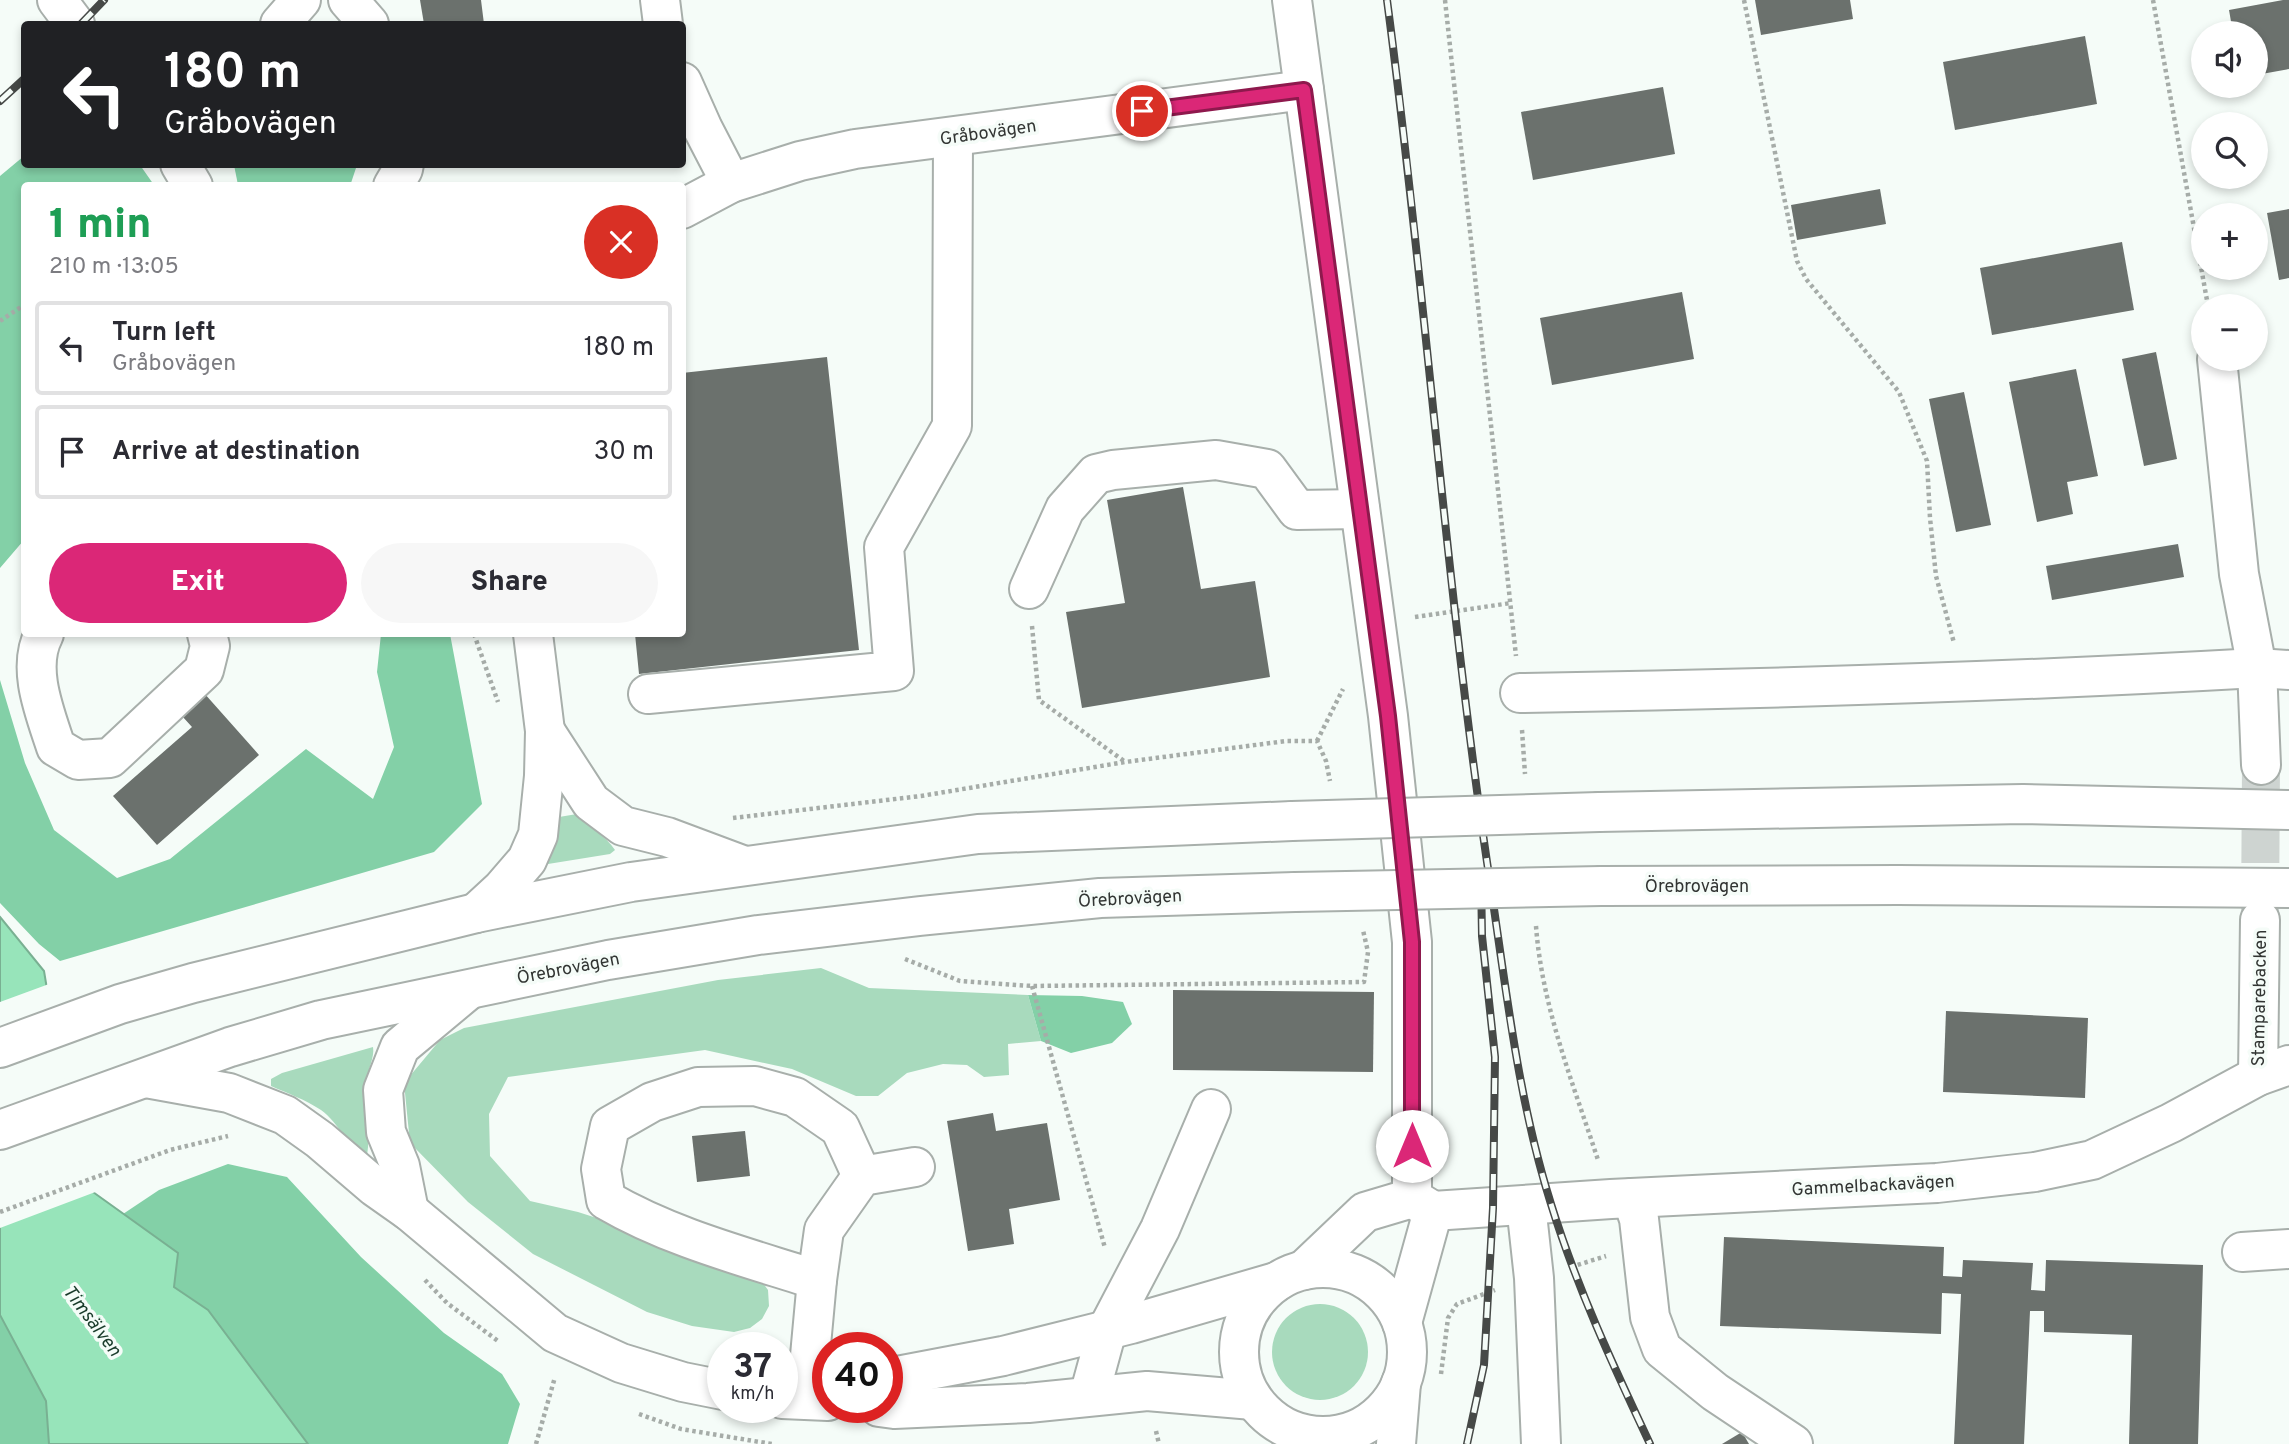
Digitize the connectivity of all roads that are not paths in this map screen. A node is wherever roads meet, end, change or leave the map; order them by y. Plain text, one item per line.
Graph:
1 (57, 0) edge
2 (301, 0) edge
3 (348, 0) edge
4 (660, 0) edge
5 (1292, 0) edge
6 (73, 21) edge
7 (283, 21) edge
8 (366, 21) edge
9 (663, 21) edge
10 (1304, 90) junction
11 (686, 91) edge
12 (953, 136) junction
13 (731, 183) junction
14 (686, 207) edge
15 (2218, 371) edge
16 (1360, 509) junction
17 (1029, 589) road end
18 (42, 637) edge
19 (208, 637) edge
20 (533, 637) edge
21 (2273, 669) edge
22 (1520, 693) road end
23 (648, 694) dead end
24 (545, 731) junction
25 (2261, 765) tunnel mouth
26 (2289, 810) edge
27 (744, 866) junction
28 (2289, 888) edge
29 (476, 913) junction
30 (2260, 920) tunnel mouth
31 (472, 988) junction
32 (0, 1048) edge
33 (2273, 1070) edge
34 (145, 1078) junction
35 (1211, 1109) dead end
36 (0, 1130) edge
37 (915, 1167) dead end
38 (862, 1175) junction
39 (1621, 1198) junction
40 (1423, 1204) junction
41 (1526, 1205) junction
42 (409, 1211) junction
43 (2289, 1250) edge
44 (2242, 1252) dead end
45 (1290, 1276) junction
46 (817, 1280) junction
47 (1114, 1317) junction
48 (1402, 1323) junction
49 (903, 1375) edge
50 (1401, 1382) junction
51 (707, 1387) edge
52 (1089, 1396) junction
53 (811, 1398) edge
54 (1253, 1400) junction
55 (903, 1409) edge
56 (1294, 1438) edge
57 (1396, 1444) edge
58 (1541, 1444) edge
59 (1793, 1444) edge

1 - 6 main road
2 - 7 main road
3 - 8 main road
4 - 9 main road
5 - 10 main road
10 - 12 main road, Gråbovägen
10 - 16 main road
11 - 13 main road
12 - 13 main road, Gråbovägen
12 - 23 main road
13 - 14 main road, Gråbovägen
15 - 21 main road
16 - 17 main road
16 - 40 main road
18 - 19 main road
20 - 24 main road
21 - 22 main road
21 - 25 main road
24 - 27 main road
24 - 29 main road
26 - 27 main road, bridge
27 - 29 main road
28 - 31 main road, Örebrovägen, bridge
29 - 32 main road
30 - 33 main road, Stamparebacken
31 - 34 main road, Örebrovägen
31 - 42 main road
33 - 39 main road, Gammelbackavägen
34 - 36 main road, Örebrovägen
34 - 42 main road
35 - 47 main road
37 - 38 main road
38 - 46 main road
38 - 46 main road
39 - 41 main road, Gammelbackavägen
39 - 59 main road
40 - 41 main road, Gammelbackavägen
40 - 45 main road, Gammelbackavägen
40 - 48 main road
41 - 58 main road
42 - 51 main road
43 - 44 main road
45 - 47 main road
45 - 48 main road
45 - 54 main road
46 - 53 main road
47 - 49 main road
47 - 52 main road
48 - 50 main road
50 - 56 main road
50 - 57 main road
52 - 54 main road
52 - 55 main road
54 - 56 main road

